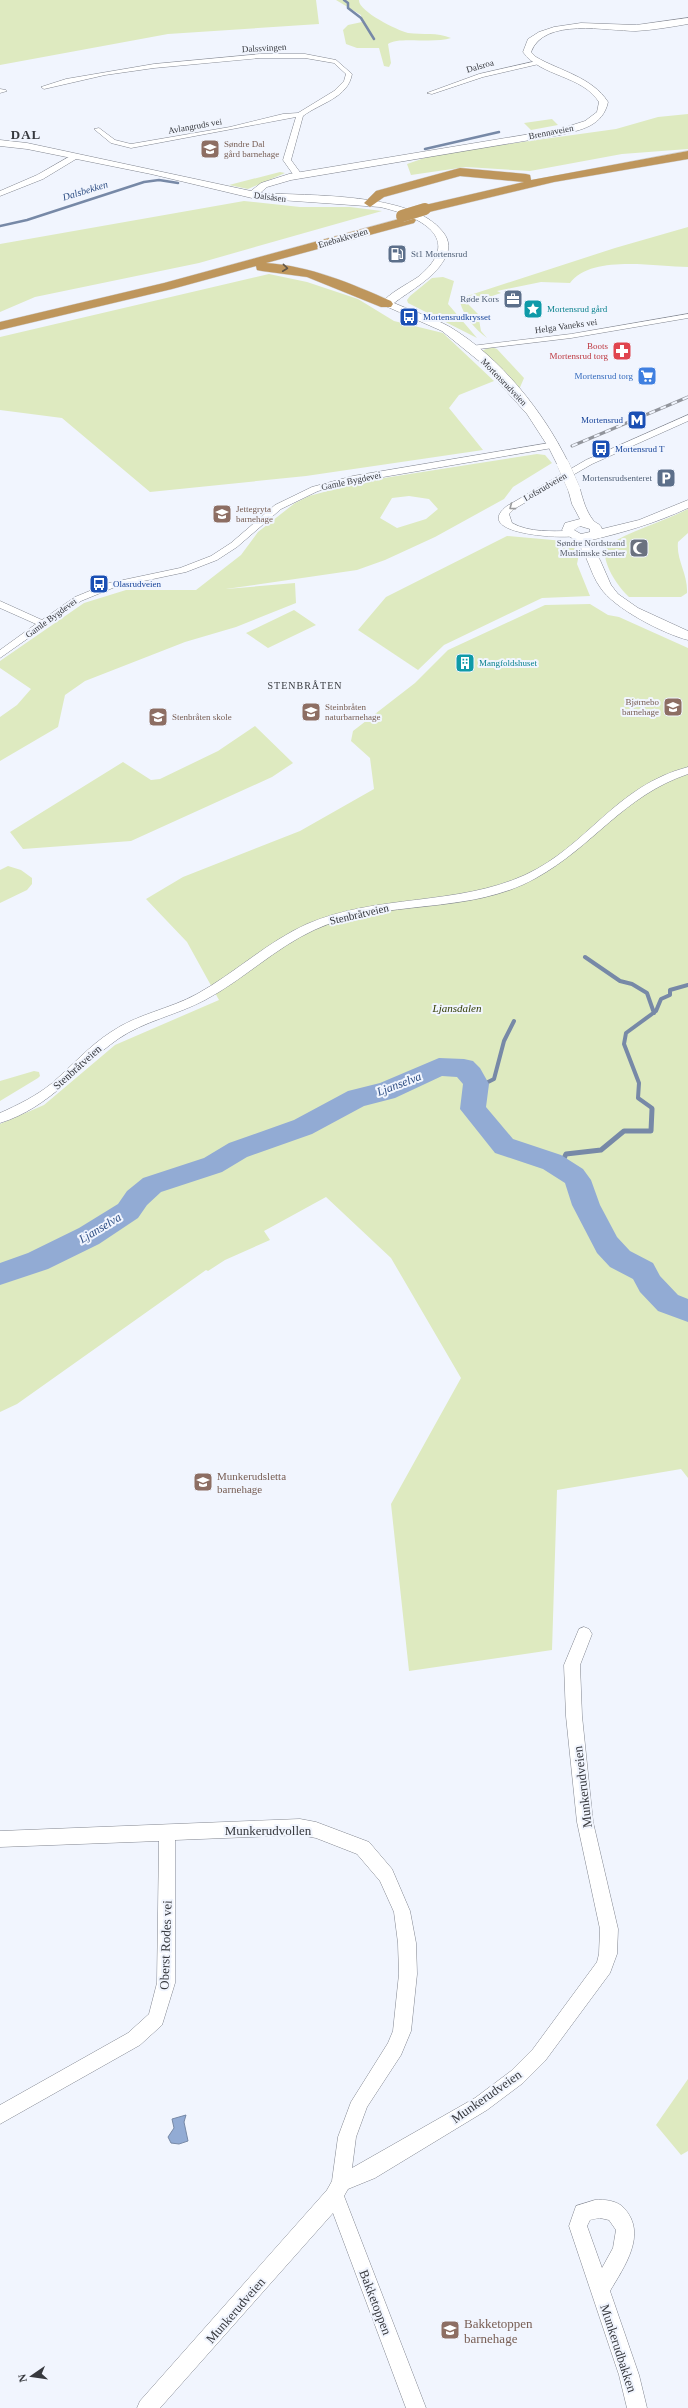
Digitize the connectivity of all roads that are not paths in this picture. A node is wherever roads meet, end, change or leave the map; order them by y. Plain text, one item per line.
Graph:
1 (688, 21) edge
2 (537, 63) junction
3 (44, 87) dead end
4 (430, 93) dead end
5 (300, 115) junction
6 (97, 129) dead end
7 (0, 143) edge
8 (688, 155) edge
9 (77, 156) junction
10 (688, 160) edge
11 (298, 175) junction
12 (554, 178) junction
13 (495, 180) junction
14 (0, 194) edge
15 (486, 194) junction
16 (252, 195) junction
17 (375, 203) junction
18 (429, 211) junction
19 (406, 218) junction
20 (326, 243) junction
21 (232, 269) junction
22 (334, 281) junction
23 (386, 304) junction
24 (688, 316) edge
25 (0, 320) edge
26 (0, 326) edge
27 (471, 348) junction
28 (688, 418) edge
29 (554, 445) junction
30 (578, 504) junction
31 (688, 504) edge
32 (593, 529) junction
33 (573, 530) junction
34 (594, 560) junction
35 (0, 604) edge
36 (41, 623) junction
37 (688, 636) edge
38 (0, 655) edge
39 (688, 770) edge
40 (0, 1118) edge
41 (584, 1634) dead end
42 (167, 1831) junction
43 (0, 1839) edge
44 (0, 2115) edge
45 (337, 2190) junction
46 (600, 2289) dead end
47 (147, 2408) edge
48 (416, 2408) edge
49 (638, 2408) edge

1 - 2 street
2 - 4 street, Dalsroa
2 - 11 street, Brennaveien
3 - 5 street, Dalssvingen
5 - 6 street, Avlangruds vei
5 - 11 street
7 - 9 street, Dalsåsen
8 - 12 highway, Enebakkveien
9 - 14 street
9 - 16 street, Dalsåsen
10 - 18 highway, Enebakkveien
11 - 16 street, Brennaveien
12 - 13 highway
12 - 15 highway, Enebakkveien
13 - 15 highway
13 - 17 highway
15 - 18 highway, Enebakkveien
16 - 17 street, Dalsåsen
17 - 23 street, Dalsåsen
18 - 19 highway, Enebakkveien
19 - 20 highway, Enebakkveien
19 - 25 highway, Enebakkveien
20 - 21 highway, Enebakkveien
20 - 22 highway
21 -> 22 highway
21 - 26 highway, Enebakkveien
22 - 23 highway
23 - 27 street, Mortensrudveien
24 - 27 street, Helga Vaneks vei
27 - 29 street, Mortensrudveien
28 -> 33 street, Lofsrudveien
29 - 30 street, Mortensrudveien, bridge
29 - 36 street, Gamle Bygdevei
30 - 32 street, Mortensrudveien
30 - 33 street, Mortensrudveien
31 - 32 street
32 - 33 street
32 - 34 street, Mortensrudveien
33 - 34 street, Mortensrudveien
34 - 37 street, Mortensrudveien
35 - 36 street
36 - 38 street, Gamle Bygdevei
39 - 40 street, Stenbråtveien
41 - 45 street, Munkerudveien
42 - 43 street, Munkerudvollen
42 - 44 street, Oberst Rodes vei
42 - 45 street, Munkerudvollen
45 - 47 street, Munkerudveien
45 - 48 street, Bakketoppen
46 - 49 street, Munkerudbakken

